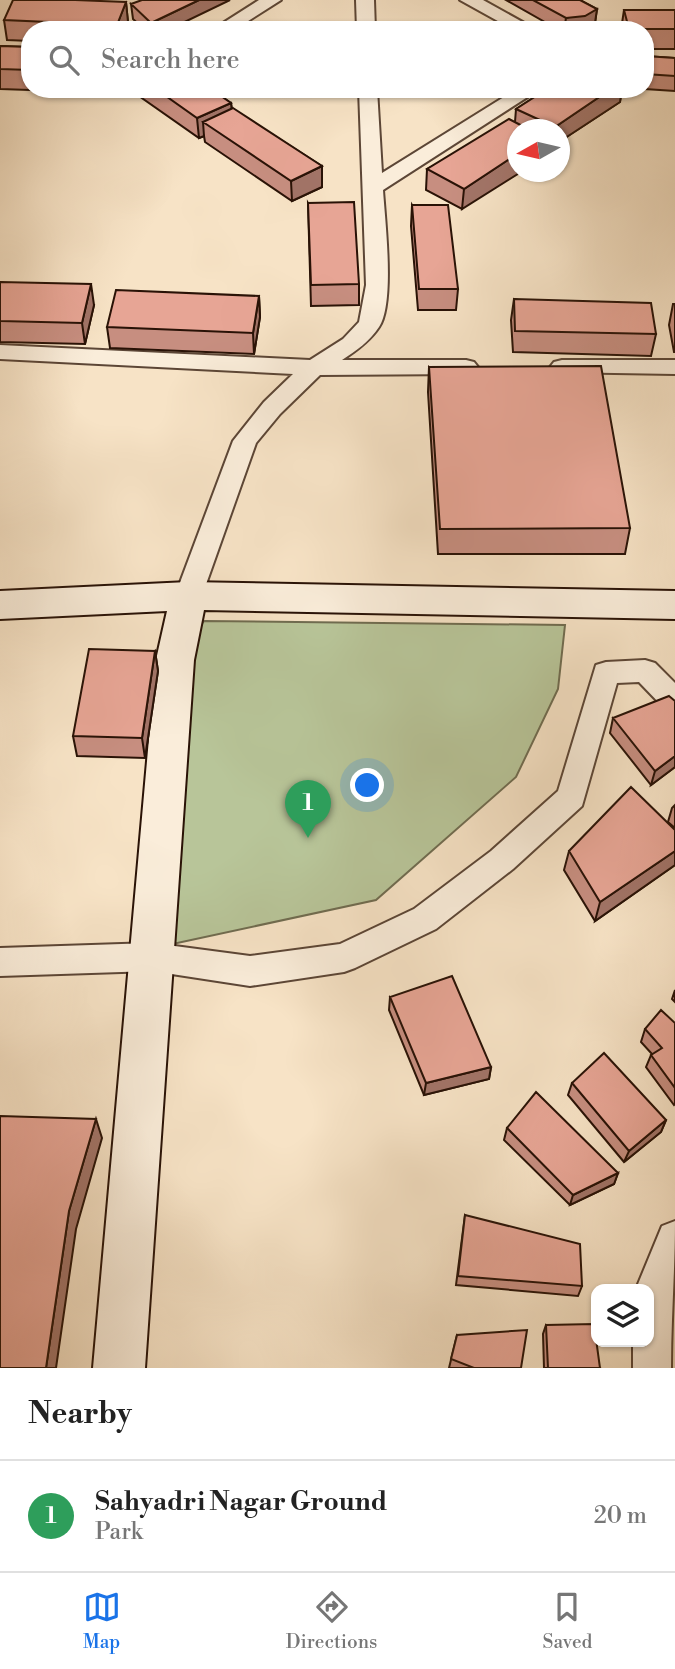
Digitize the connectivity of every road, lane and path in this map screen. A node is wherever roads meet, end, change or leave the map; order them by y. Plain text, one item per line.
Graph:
1 (272, 0) edge
2 (366, 0) edge
3 (469, 0) edge
4 (236, 21) edge
5 (366, 21) edge
6 (510, 21) edge
7 (368, 98) edge
8 (517, 98) edge
9 (372, 188) junction
10 (0, 352) edge
11 (495, 367) edge
12 (536, 367) edge
13 (675, 367) edge
14 (314, 368) junction
15 (188, 596) junction
16 (257, 597) joint
17 (675, 604) edge
18 (0, 605) edge
19 (675, 701) edge
20 (152, 957) junction
21 (0, 961) edge
22 (675, 1239) edge
23 (119, 1368) edge
24 (652, 1368) edge

1 - 4 street
2 - 5 street
3 - 6 street
7 - 9 street
8 - 9 street
9 - 14 street
10 - 14 street
11 - 14 street
12 - 13 street
14 - 15 street
15 - 16 street
15 - 18 street
15 - 20 street
16 - 17 street
19 - 20 street
20 - 21 street
20 - 23 street
22 - 24 street

